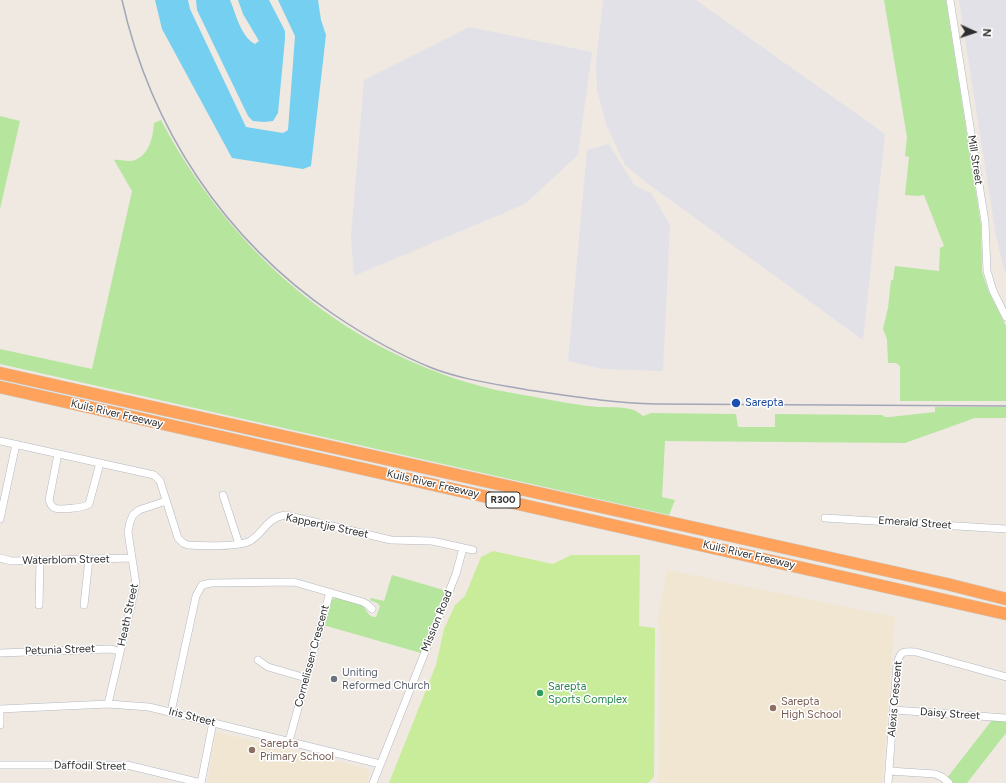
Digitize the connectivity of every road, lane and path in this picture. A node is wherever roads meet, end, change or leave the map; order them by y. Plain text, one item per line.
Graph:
1 (950, 0) edge
2 (1006, 317) edge
3 (0, 373) edge
4 (0, 387) edge
5 (0, 441) edge
6 (16, 444) junction
7 (58, 454) junction
8 (100, 463) junction
9 (223, 495) dead end
10 (166, 501) junction
11 (825, 518) dead end
12 (0, 519) edge
13 (1006, 529) edge
14 (239, 544) junction
15 (463, 548) junction
16 (473, 550) dead end
17 (0, 558) edge
18 (132, 558) junction
19 (89, 559) junction
20 (40, 560) junction
21 (330, 592) junction
22 (1006, 599) edge
23 (39, 605) dead end
24 (84, 605) dead end
25 (372, 609) dead end
26 (1006, 614) edge
27 (120, 651) junction
28 (0, 653) edge
29 (258, 660) dead end
30 (1006, 677) edge
31 (306, 678) junction
32 (108, 704) junction
33 (0, 709) edge
34 (894, 710) junction
35 (171, 712) junction
36 (1006, 718) edge
37 (213, 722) junction
38 (0, 725) edge
39 (289, 741) junction
40 (380, 764) junction
41 (0, 765) edge
42 (889, 771) junction
43 (201, 783) edge
44 (373, 783) edge
45 (888, 783) edge
46 (949, 783) edge

1 - 2 street, Mill Street
3 - 22 highway, Kuils River Freeway / R300
4 - 26 highway, Kuils River Freeway / R300
5 - 6 street, Kappertjie Street
6 - 7 street, Kappertjie Street
6 - 12 street
7 - 8 street, Kappertjie Street
7 - 8 street
8 - 10 street, Kappertjie Street
9 - 14 street
10 - 14 street, Kappertjie Street
10 - 18 street, Heath Street
11 - 13 street, Emerald Street
14 - 15 street, Kappertjie Street
15 - 16 street, Kappertjie Street
15 - 40 street, Mission Road
17 - 20 street, Waterblom Street
18 - 19 street, Waterblom Street
18 - 27 street, Heath Street
19 - 20 street, Waterblom Street
19 - 24 street
20 - 23 street
21 - 25 street
21 - 31 street, Cornelissen Crescent
21 - 35 street, Cornelissen Crescent
27 - 28 street, Petunia Street
27 - 32 street, Heath Street
29 - 31 street
30 - 34 street, Alexis Crescent
31 - 39 street, Cornelissen Crescent
32 - 33 street, Iris Street
32 - 35 street, Iris Street
33 - 38 street
34 - 36 street, Daisy Street
34 - 42 street, Alexis Crescent
35 - 37 street, Iris Street
37 - 39 street, Iris Street
37 - 43 street
39 - 40 street, Iris Street
40 - 44 street, Mission Road
41 - 43 street, Daffodil Street
42 - 45 street, Alexis Crescent
42 - 46 street

